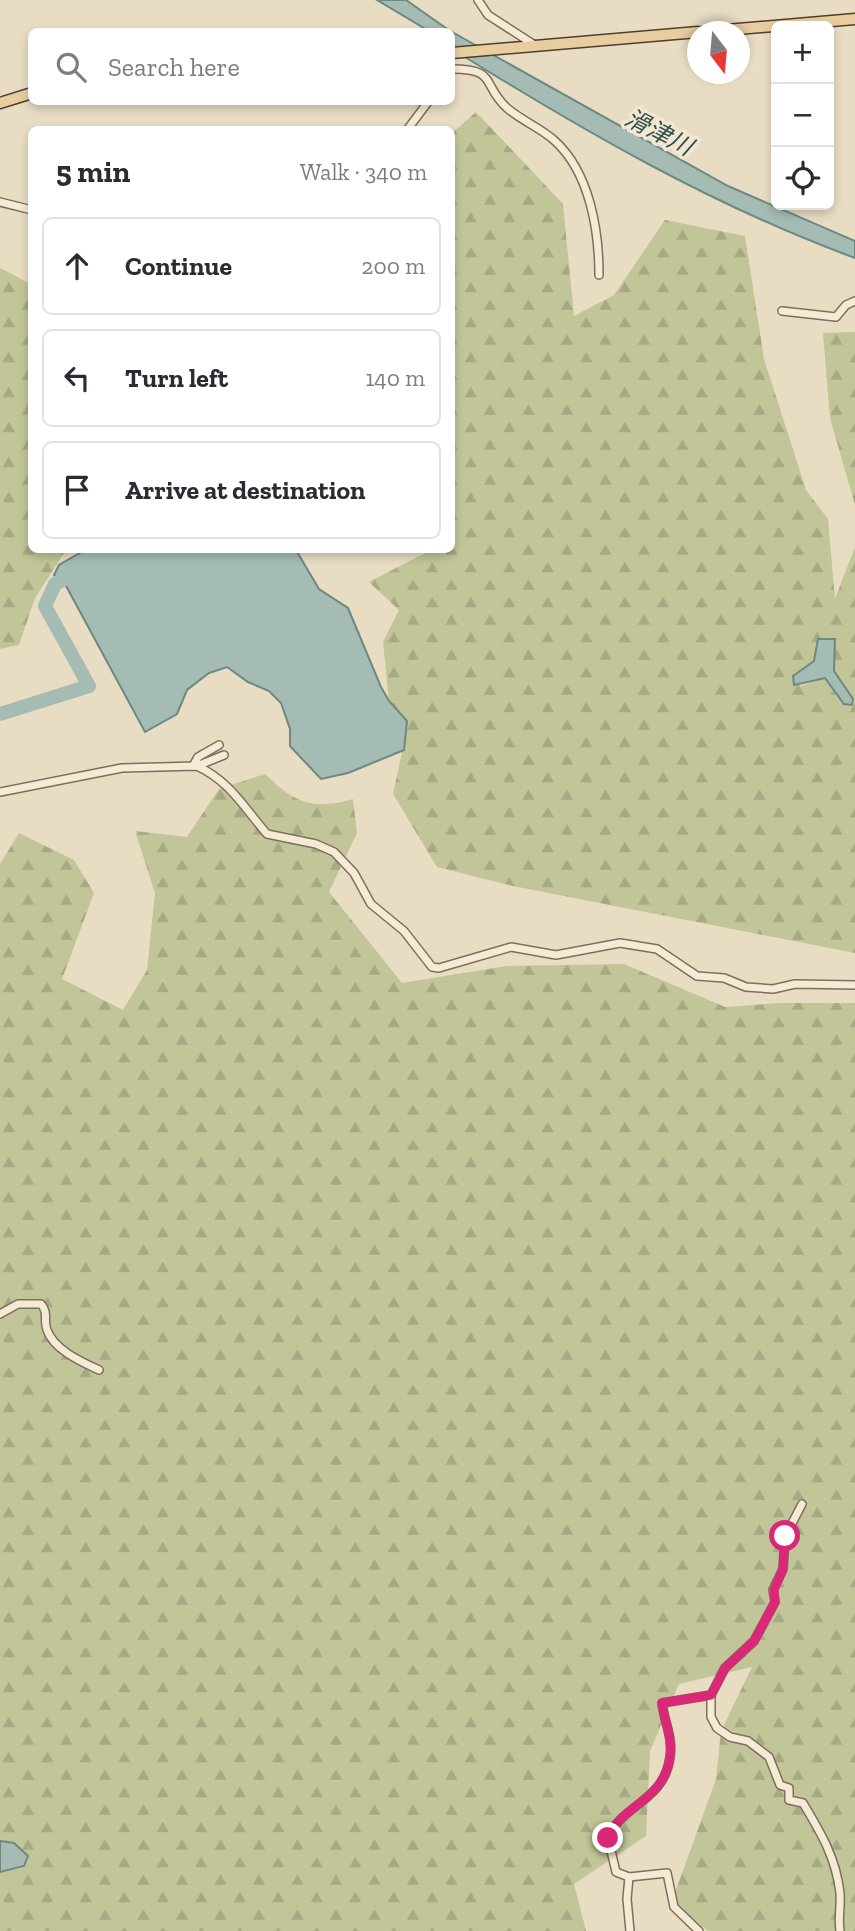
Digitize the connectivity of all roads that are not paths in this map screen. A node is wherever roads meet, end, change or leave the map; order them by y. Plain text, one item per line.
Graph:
1 (478, 0) edge
2 (855, 19) edge
3 (750, 28) edge
4 (687, 33) edge
5 (536, 46) junction
6 (455, 53) edge
7 (455, 69) edge
8 (28, 94) edge
9 (0, 103) edge
10 (426, 105) edge
11 (410, 126) edge
12 (0, 201) edge
13 (28, 209) edge
14 (599, 275) dead end
15 (855, 301) edge
16 (782, 311) dead end
17 (219, 745) dead end
18 (224, 755) dead end
19 (195, 766) junction
20 (0, 792) edge
21 (855, 985) edge
22 (0, 1314) edge
23 (99, 1370) dead end
24 (802, 1504) dead end
25 (711, 1695) junction
26 (629, 1877) junction
27 (630, 1931) edge
28 (699, 1931) edge
29 (840, 1931) edge

1 - 5 street
2 - 3 main road
4 - 5 main road
5 - 6 main road
7 - 14 street
8 - 9 main road
10 - 11 street
12 - 13 street
15 - 16 street
17 - 19 street
18 - 19 street
19 - 20 street
19 - 21 street
22 - 23 street
24 - 25 street
25 - 26 street
25 - 29 street
26 - 27 street
26 - 28 street

